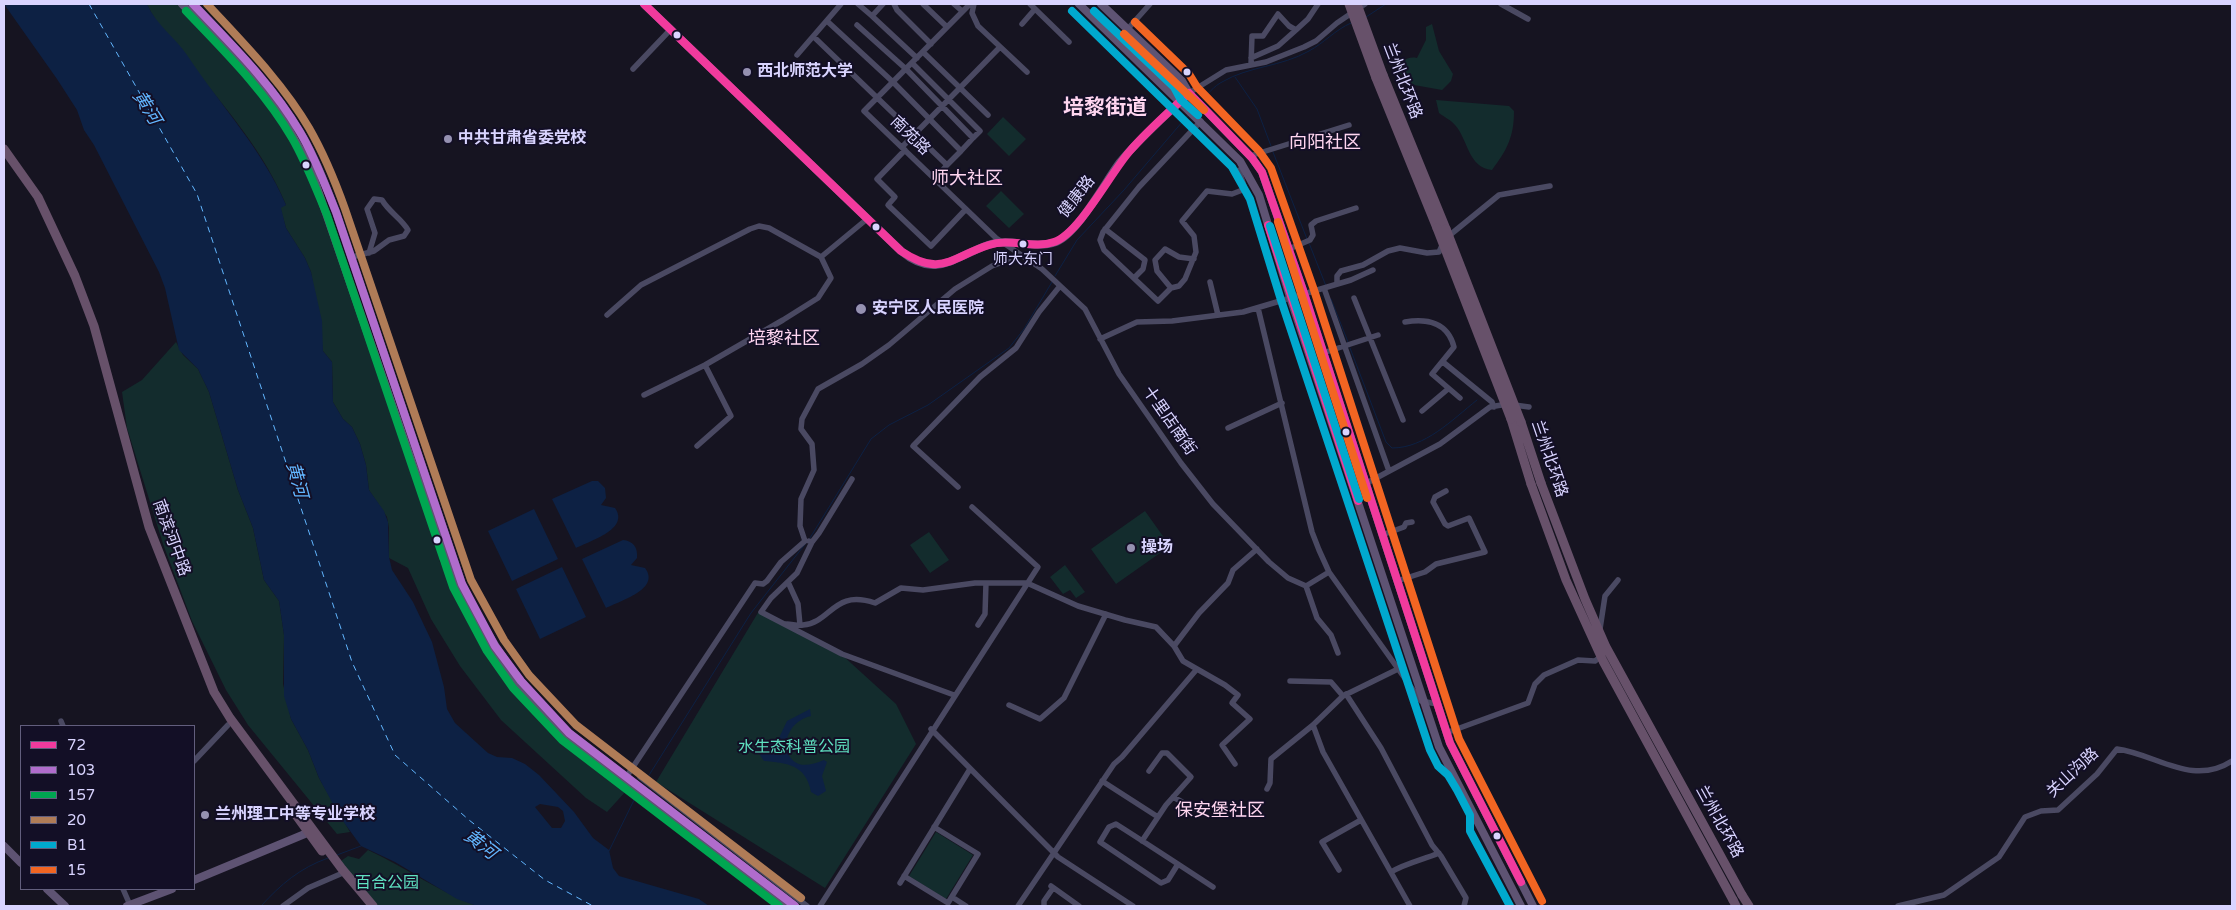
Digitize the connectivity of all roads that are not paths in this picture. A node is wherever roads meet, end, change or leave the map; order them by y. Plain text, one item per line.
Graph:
1 (182, 4) edge
2 (193, 4) edge
3 (644, 4) edge
4 (841, 4) edge
5 (858, 4) edge
6 (883, 4) edge
7 (894, 4) edge
8 (924, 4) edge
9 (954, 4) edge
10 (970, 4) edge
11 (974, 4) edge
12 (1030, 4) edge
13 (1079, 4) edge
14 (1101, 4) edge
15 (1150, 4) edge
16 (1318, 4) edge
17 (1350, 4) edge
18 (1357, 4) edge
19 (1366, 4) edge
20 (1502, 4) edge
21 (1035, 9) junction
22 (962, 12) junction
23 (872, 16) junction
24 (1528, 18) dead end
25 (827, 21) junction
26 (1022, 24) dead end
27 (857, 25) dead end
28 (947, 27) junction
29 (671, 29) junction
30 (1128, 30) junction
31 (1296, 30) junction
32 (814, 37) junction
33 (1117, 41) junction
34 (1069, 42) dead end
35 (931, 44) junction
36 (1000, 47) junction
37 (923, 52) junction
38 (797, 55) dead end
39 (917, 58) junction
40 (1251, 61) junction
41 (912, 63) junction
42 (633, 69) dead end
43 (906, 69) junction
44 (1027, 72) dead end
45 (1380, 76) junction
46 (893, 82) junction
47 (960, 88) junction
48 (1189, 93) junction
49 (878, 97) junction
50 (948, 99) junction
51 (1181, 101) junction
52 (942, 106) junction
53 (988, 115) dead end
54 (929, 119) junction
55 (1198, 119) junction
56 (1349, 125) dead end
57 (915, 133) junction
58 (973, 138) junction
59 (903, 148) junction
60 (4, 149) edge
61 (960, 151) junction
62 (1250, 156) junction
63 (4, 158) edge
64 (947, 165) junction
65 (1239, 170) dead end
66 (935, 179) junction
67 (1550, 186) dead end
68 (1356, 208) dead end
69 (966, 209) junction
70 (867, 219) junction
71 (1106, 229) junction
72 (1003, 242) junction
73 (1289, 249) junction
74 (369, 253) junction
75 (1022, 254) junction
76 (356, 256) dead end
77 (822, 257) junction
78 (1194, 259) junction
79 (1145, 260) junction
80 (1155, 260) junction
81 (1373, 270) dead end
82 (1134, 278) junction
83 (1210, 282) dead end
84 (1337, 283) junction
85 (1058, 284) junction
86 (1171, 288) junction
87 (1326, 288) junction
88 (1304, 293) junction
89 (1290, 297) junction
90 (1354, 298) dead end
91 (1258, 308) junction
92 (606, 315) dead end
93 (1218, 315) junction
94 (1405, 322) dead end
95 (1378, 335) dead end
96 (1370, 338) junction
97 (1100, 339) junction
98 (1348, 345) junction
99 (1323, 353) junction
100 (1443, 362) junction
101 (705, 365) junction
102 (1448, 390) junction
103 (644, 395) dead end
104 (1460, 398) dead end
105 (1282, 403) junction
106 (1494, 407) junction
107 (1529, 407) dead end
108 (1422, 411) dead end
109 (1403, 420) dead end
110 (1228, 428) dead end
111 (698, 446) dead end
112 (1390, 471) junction
113 (852, 479) dead end
114 (1536, 483) junction
115 (1365, 484) junction
116 (958, 487) dead end
117 (1446, 491) dead end
118 (972, 507) dead end
119 (1412, 522) dead end
120 (1382, 534) junction
121 (809, 541) junction
122 (1257, 549) junction
123 (1329, 572) junction
124 (1618, 580) dead end
125 (1397, 581) junction
126 (788, 582) junction
127 (986, 583) junction
128 (1027, 583) junction
129 (1306, 586) junction
130 (1106, 614) junction
131 (787, 624) junction
132 (800, 625) junction
133 (978, 625) dead end
134 (1174, 646) junction
135 (1338, 652) dead end
136 (1197, 669) junction
137 (1398, 670) junction
138 (1290, 681) dead end
139 (954, 695) junction
140 (1345, 695) junction
141 (1426, 703) junction
142 (1436, 704) junction
143 (1009, 705) dead end
144 (228, 725) junction
145 (1313, 725) junction
146 (931, 730) junction
147 (1446, 734) junction
148 (195, 760) edge
149 (2232, 761) edge
150 (1235, 764) dead end
151 (970, 769) junction
152 (1149, 770) dead end
153 (624, 780) junction
154 (1102, 781) junction
155 (636, 784) junction
156 (1267, 789) dead end
157 (644, 790) junction
158 (1173, 797) junction
159 (1195, 809) dead end
160 (1158, 817) junction
161 (1361, 820) junction
162 (934, 827) junction
163 (312, 831) junction
164 (1142, 841) junction
165 (4, 846) edge
166 (1054, 853) junction
167 (1439, 853) junction
168 (20, 863) edge
169 (1178, 864) junction
170 (1339, 870) dead end
171 (1390, 872) junction
172 (342, 873) junction
173 (904, 876) junction
174 (195, 880) edge
175 (900, 883) dead end
176 (1213, 887) dead end
177 (48, 890) edge
178 (123, 890) edge
179 (169, 890) edge
180 (952, 897) junction
181 (1125, 904) edge
182 (1530, 905) edge
183 (65, 906) edge
184 (129, 906) edge
185 (283, 906) edge
186 (365, 906) edge
187 (373, 906) edge
188 (784, 906) edge
189 (795, 906) edge
190 (807, 906) edge
191 (820, 906) edge
192 (966, 906) edge
193 (1018, 906) edge
194 (1044, 906) edge
195 (1078, 906) edge
196 (1133, 906) edge
197 (1410, 906) edge
198 (1464, 906) edge
199 (1521, 906) edge
200 (1736, 906) edge
201 (1749, 906) edge
202 (1898, 906) edge

1 - 153 main road
2 - 153 main road
3 - 29 main road, 健康路
4 - 25 street
5 - 23 street
6 - 23 street
7 - 35 street
8 - 28 street
9 - 22 street
10 - 22 street
11 - 36 street
12 - 21 street
13 - 33 main road
14 - 30 main road
15 - 30 street
16 - 31 street
17 - 45 highway, 兰州北环路, bridge
18 - 45 highway, 兰州北环路, bridge
19 - 40 street
20 - 24 street
21 - 26 street
21 - 34 street
22 - 28 street
23 - 39 street
25 - 32 street
25 - 46 street
27 - 43 street
28 - 35 street
29 - 42 street
29 - 70 main road, 健康路
30 - 33 street
30 - 48 main road
31 - 40 street
31 - 40 street
32 - 38 street
32 - 49 street
33 - 51 main road
35 - 37 street
36 - 44 street
36 - 47 street
37 - 39 street
37 - 47 street
39 - 41 street
40 - 48 street
41 - 43 street
41 - 50 street
43 - 46 street
43 - 52 street
45 - 114 highway, 兰州北环路, bridge
46 - 49 street
46 - 54 street
47 - 50 street
47 - 53 street
48 - 51 main road, 健康路
48 - 62 main road
49 - 57 street
49 - 59 street, 南苑路
50 - 52 street
50 - 58 street
51 - 55 main road
51 - 72 main road, 健康路
52 - 54 street
52 - 58 street
54 - 57 street
54 - 61 street
55 - 71 street
55 - 89 main road
56 - 62 street
57 - 59 street
57 - 64 street
58 - 61 street
59 - 66 street, 南苑路
59 - 69 street
60 - 163 highway, 南滨河中路
61 - 64 street
62 - 73 main road
63 - 144 highway, 南滨河中路
64 - 66 street
65 - 78 street
66 - 69 street, 南苑路
67 - 84 street
68 - 73 street
69 - 72 street, 南苑路
70 - 72 main road, 健康路
70 - 77 street
71 - 79 street
71 - 82 street
72 - 75 street, 十里店南街
73 - 88 main road
74 - 74 street
74 - 76 street
75 - 85 street, 十里店南街
75 - 121 street
77 - 92 street
77 - 101 street
78 - 80 street
78 - 86 street
79 - 80 street
79 - 82 street
80 - 86 street
81 - 84 street
82 - 86 street
83 - 93 street
84 - 87 street
85 - 97 street, 十里店南街
85 - 116 street
87 - 88 street
87 - 98 street
88 - 89 street
88 - 99 main road
89 - 91 street
89 - 141 main road
90 - 96 street
91 - 93 street
91 - 105 street
93 - 97 street
94 - 100 street
95 - 96 street
96 - 98 street
96 - 109 street
97 - 122 street, 十里店南街
98 - 99 street
98 - 112 street
99 - 115 main road
100 - 102 street
100 - 106 street
101 - 103 street
101 - 111 street
102 - 104 street
102 - 108 street
105 - 110 street
105 - 123 street
106 - 107 street
106 - 112 street
112 - 115 street
113 - 121 street
114 - 200 highway, 兰州北环路, bridge
114 - 201 highway, 兰州北环路, bridge
115 - 120 main road
117 - 125 street
118 - 128 street
119 - 120 street
120 - 125 main road
121 - 126 street
121 - 153 street
122 - 129 street, 十里店南街
122 - 134 street
123 - 129 street
123 - 137 street
124 - 147 street
125 - 142 main road
126 - 131 street
126 - 132 street
127 - 128 street
127 - 132 street
127 - 133 street
128 - 130 street
128 - 139 street
129 - 135 street
130 - 134 street
130 - 143 street
131 - 132 street
131 - 139 street
134 - 136 street
136 - 150 street
136 - 154 street
137 - 140 street
137 - 141 street
138 - 140 street
139 - 146 street
140 - 145 street
140 - 167 street
141 - 142 street
141 - 199 main road
142 - 147 main road
144 - 148 street
144 - 163 highway, 南滨河中路
145 - 156 street
145 - 161 street
146 - 151 street
146 - 191 street
147 - 182 main road
149 - 202 street, 关山沟路
151 - 162 street
151 - 166 street
152 - 158 street
153 - 155 main road
154 - 160 street
154 - 166 street
155 - 157 main road
155 - 157 street
157 - 188 main road
157 - 189 main road
157 - 190 street
158 - 159 street
158 - 160 street
160 - 164 street
161 - 170 street
161 - 171 street
162 - 173 street
162 - 180 street
163 - 172 highway, 南滨河中路
163 - 174 main road
164 - 169 street
164 - 169 street
165 - 168 main road
166 - 181 street
166 - 193 street
167 - 171 street
167 - 198 street
169 - 176 street
171 - 197 street
172 - 185 street
172 - 186 highway, 南滨河中路
172 - 187 highway, 南滨河中路
173 - 175 street
173 - 180 street
177 - 183 main road
178 - 184 street
179 - 184 main road
180 - 192 street
181 - 196 street
194 - 195 street

